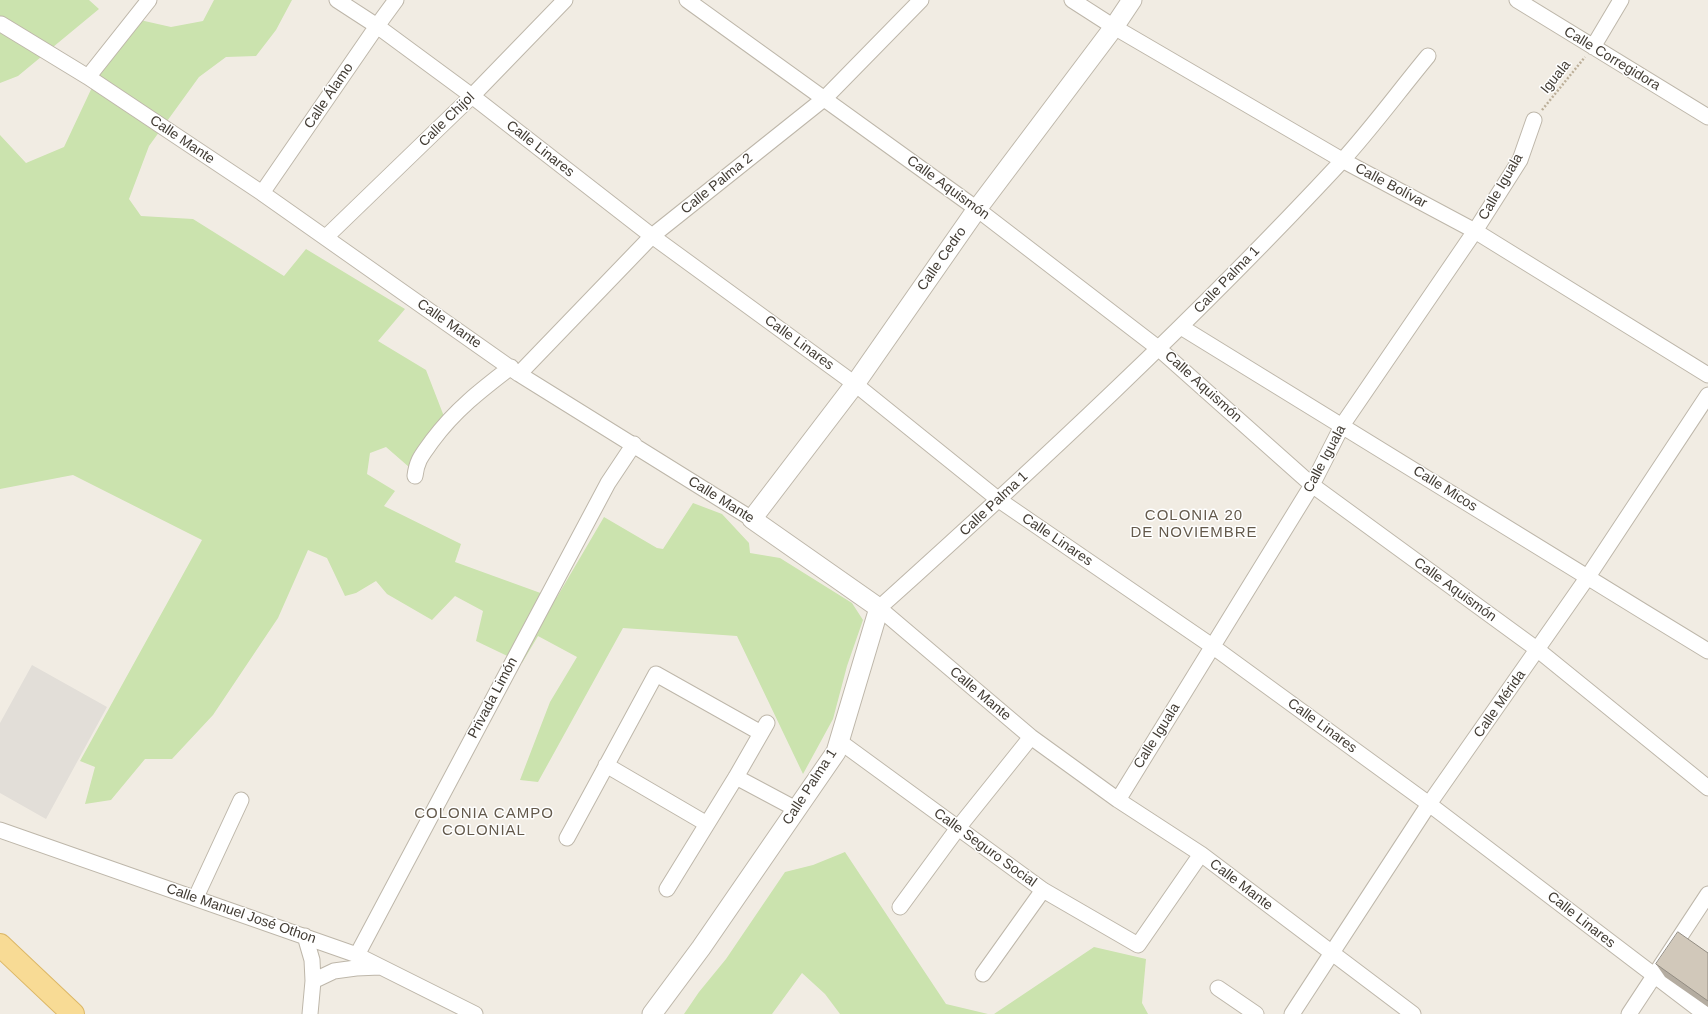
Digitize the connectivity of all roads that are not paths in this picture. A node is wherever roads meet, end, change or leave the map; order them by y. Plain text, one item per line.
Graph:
1 (149, 0) edge
2 (337, 0) edge
3 (396, 0) edge
4 (565, 0) edge
5 (687, 0) edge
6 (921, 0) edge
7 (1072, 0) edge
8 (1132, 0) edge
9 (1517, 0) edge
10 (1621, 0) edge
11 (1, 24) dead end
12 (377, 26) junction
13 (1114, 27) junction
14 (1593, 47) junction
15 (1428, 56) dead end
16 (88, 77) junction
17 (472, 96) junction
18 (825, 98) junction
19 (1708, 117) edge
20 (1534, 120) road end
21 (1342, 160) junction
22 (262, 193) junction
23 (977, 209) junction
24 (1475, 231) junction
25 (652, 236) junction
26 (326, 237) junction
27 (1181, 327) junction
28 (1158, 348) junction
29 (515, 370) junction
30 (1708, 375) edge
31 (855, 384) junction
32 (1708, 395) edge
33 (1343, 424) junction
34 (634, 444) junction
35 (415, 476) dead end
36 (1312, 486) junction
37 (999, 500) junction
38 (752, 519) junction
39 (1588, 578) junction
40 (879, 608) junction
41 (1212, 646) junction
42 (1538, 650) junction
43 (1708, 651) edge
44 (1031, 737) junction
45 (839, 741) junction
46 (606, 765) junction
47 (736, 777) junction
48 (1708, 788) edge
49 (241, 800) dead end
50 (1118, 800) junction
51 (1429, 804) junction
52 (796, 809) junction
53 (707, 824) junction
54 (958, 828) junction
55 (0, 830) edge
56 (566, 838) dead end
57 (1201, 854) junction
58 (668, 889) dead end
59 (1043, 890) junction
60 (1708, 894) edge
61 (196, 898) junction
62 (900, 907) dead end
63 (305, 936) junction
64 (0, 945) edge
65 (1332, 954) junction
66 (358, 955) junction
67 (381, 967) junction
68 (983, 974) dead end
69 (1654, 977) junction
70 (313, 981) junction
71 (1218, 988) dead end
72 (74, 1014) edge
73 (310, 1014) edge
74 (475, 1014) edge
75 (652, 1014) edge
76 (1256, 1014) edge
77 (1292, 1014) edge
78 (1413, 1014) edge
79 (1629, 1014) edge
80 (1705, 1014) edge

1 - 16 street
2 - 12 street, Calle Linares
3 - 12 street, Calle Álamo
4 - 17 street, Calle Chijol
5 - 18 street, Calle Aquismón
6 - 18 street, Calle Palma 2
7 - 13 street, Calle Bolívar
8 - 13 street, Calle Cedro
9 - 14 street, Calle Corregidora
10 - 14 street
11 - 16 street, Calle Mante
12 - 17 street, Calle Linares
12 - 22 street, Calle Álamo
13 - 21 street, Calle Bolívar
13 - 23 street, Calle Cedro
14 - 19 street, Calle Corregidora
15 - 21 street, Calle Palma 1
16 - 22 street, Calle Mante
17 - 25 street, Calle Linares
17 - 26 street, Calle Chijol
18 - 23 street, Calle Aquismón
18 - 25 street, Calle Palma 2
20 - 24 street, Calle Iguala
21 - 24 street, Calle Bolívar
21 - 27 street, Calle Palma 1
22 - 26 street, Calle Mante
23 - 28 street, Calle Aquismón
23 - 31 street, Calle Cedro
24 - 30 street, Calle Bolívar
24 - 33 street, Calle Iguala
25 - 29 street, Calle Palma 2
25 - 31 street, Calle Linares
26 - 29 street, Calle Mante
27 - 28 street, Calle Palma 1
27 - 33 street, Calle Micos
28 - 36 street, Calle Aquismón
28 - 37 street, Calle Palma 1
29 - 34 street, Calle Mante
29 - 35 street, Calle Palma 2
31 - 37 street, Calle Linares
31 - 38 street, Calle Cedro
32 - 39 street, Calle Mérida
33 - 36 street, Calle Iguala
33 - 39 street, Calle Micos
34 - 38 street, Calle Mante
34 - 66 street, Privada Limón
36 - 41 street, Calle Iguala
36 - 42 street, Calle Aquismón
37 - 40 street, Calle Palma 1
37 - 41 street, Calle Linares
38 - 40 street, Calle Mante
39 - 42 street, Calle Mérida
39 - 43 street, Calle Micos
40 - 44 street, Calle Mante
40 - 45 street, Calle Palma 1
41 - 50 street, Calle Iguala
41 - 51 street, Calle Linares
42 - 48 street, Calle Aquismón
42 - 51 street, Calle Mérida
44 - 50 street, Calle Mante
44 - 54 street
45 - 52 street, Calle Palma 1
45 - 54 street, Calle Seguro Social
46 - 47 street
46 - 53 street
46 - 56 street
47 - 52 street
47 - 53 street
49 - 61 street
50 - 57 street, Calle Mante
51 - 65 street, Calle Mérida
51 - 69 street, Calle Linares
52 - 75 street, Calle Palma 1
53 - 58 street
54 - 59 street, Calle Seguro Social
54 - 62 street
55 - 61 street, Calle Manuel José Othon
57 - 59 street, Calle Seguro Social
57 - 65 street, Calle Mante
59 - 68 street
60 - 69 street
61 - 63 street, Calle Manuel José Othon
63 - 66 street, Calle Manuel José Othon
63 - 70 street
64 - 72 main road
65 - 77 street, Calle Mérida
65 - 78 street, Calle Mante
66 - 67 street, Calle Manuel José Othon
67 - 70 street
67 - 74 street, Calle Manuel José Othon
69 - 79 street
69 - 80 street, Calle Linares
70 - 73 street
71 - 76 street

